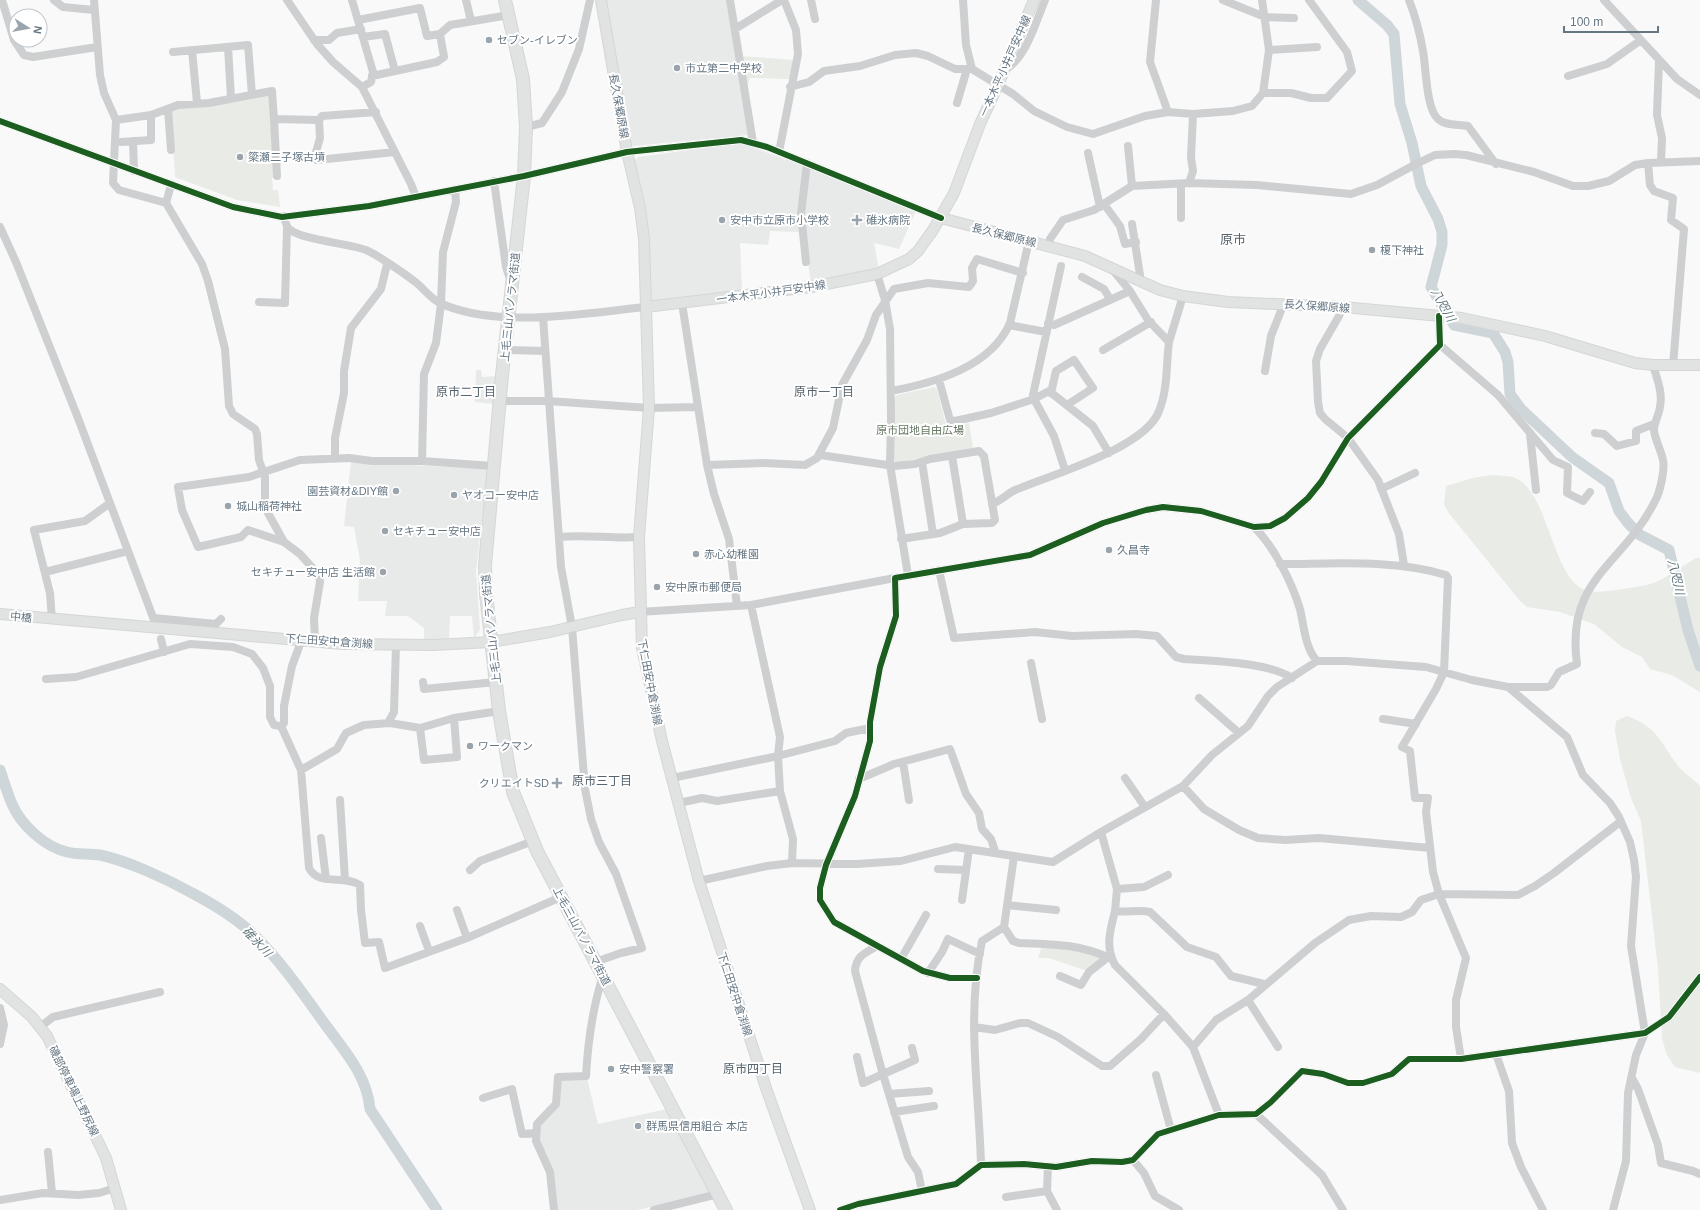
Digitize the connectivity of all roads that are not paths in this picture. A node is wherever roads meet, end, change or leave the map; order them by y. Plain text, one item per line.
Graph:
1 (2, 0) edge
2 (54, 0) edge
3 (94, 0) edge
4 (287, 0) edge
5 (352, 0) edge
6 (466, 0) edge
7 (505, 0) edge
8 (590, 0) edge
9 (601, 0) edge
10 (730, 0) edge
11 (783, 0) edge
12 (811, 0) edge
13 (963, 0) edge
14 (1034, 0) edge
15 (1045, 0) edge
16 (1156, 0) edge
17 (1223, 0) edge
18 (1262, 0) edge
19 (1309, 0) edge
20 (1409, 0) edge
21 (1604, 0) edge
22 (94, 10) junction
23 (509, 15) junction
24 (1265, 17) junction
25 (1294, 18) dead end
26 (815, 19) dead end
27 (471, 21) junction
28 (359, 25) junction
29 (735, 29) junction
30 (440, 34) junction
31 (363, 38) junction
32 (314, 40) junction
33 (1641, 40) junction
34 (97, 47) junction
35 (228, 47) junction
36 (1317, 47) dead end
37 (192, 50) junction
38 (1269, 50) junction
39 (173, 52) dead end
40 (1659, 61) junction
41 (970, 69) junction
42 (1005, 70) junction
43 (395, 71) junction
44 (372, 76) junction
45 (1568, 76) dead end
46 (998, 86) junction
47 (362, 87) junction
48 (790, 88) junction
49 (1264, 93) junction
50 (252, 94) junction
51 (1700, 95) edge
52 (231, 98) junction
53 (957, 103) dead end
54 (197, 104) junction
55 (168, 109) junction
56 (376, 112) junction
57 (1168, 112) junction
58 (1193, 114) junction
59 (151, 115) junction
60 (274, 119) junction
61 (116, 120) junction
62 (319, 120) junction
63 (0, 121) edge
64 (526, 127) junction
65 (133, 141) junction
66 (121, 142) dead end
67 (752, 143) junction
68 (1128, 146) dead end
69 (171, 150) dead end
70 (395, 152) junction
71 (627, 152) junction
72 (779, 152) junction
73 (1088, 153) dead end
74 (1700, 161) edge
75 (1662, 162) junction
76 (807, 163) junction
77 (1648, 163) junction
78 (114, 164) junction
79 (1496, 164) junction
80 (134, 171) junction
81 (277, 176) dead end
82 (524, 176) junction
83 (494, 181) junction
84 (1185, 184) junction
85 (171, 185) junction
86 (1132, 186) junction
87 (455, 189) junction
88 (416, 197) junction
89 (166, 203) junction
90 (1102, 206) junction
91 (284, 216) junction
92 (941, 218) junction
93 (1180, 218) dead end
94 (1132, 224) dead end
95 (0, 227) edge
96 (287, 227) junction
97 (1029, 241) junction
98 (1136, 242) junction
99 (1048, 246) junction
100 (806, 262) dead end
101 (387, 264) junction
102 (1061, 266) dead end
103 (1111, 268) junction
104 (1023, 273) junction
105 (877, 274) junction
106 (513, 276) junction
107 (1082, 277) dead end
108 (1137, 280) junction
109 (1130, 291) junction
110 (1183, 296) junction
111 (1110, 299) junction
112 (885, 300) junction
113 (259, 302) dead end
114 (682, 303) junction
115 (441, 304) junction
116 (1284, 304) junction
117 (1343, 307) junction
118 (646, 308) junction
119 (542, 316) junction
120 (1439, 316) junction
121 (509, 317) junction
122 (1151, 322) junction
123 (1048, 323) junction
124 (1010, 325) junction
125 (1046, 332) junction
126 (1169, 342) junction
127 (1440, 345) junction
128 (505, 350) junction
129 (1103, 350) dead end
130 (545, 351) junction
131 (1653, 365) junction
132 (1700, 365) edge
133 (1673, 366) junction
134 (1265, 371) dead end
135 (939, 380) junction
136 (891, 391) junction
137 (1051, 393) junction
138 (1034, 399) junction
139 (500, 401) junction
140 (548, 401) junction
141 (1067, 405) junction
142 (698, 407) junction
143 (649, 408) junction
144 (1654, 424) junction
145 (1530, 433) junction
146 (1595, 433) dead end
147 (1348, 438) junction
148 (1109, 453) junction
149 (820, 455) junction
150 (952, 456) junction
151 (335, 459) junction
152 (422, 461) junction
153 (922, 462) junction
154 (707, 465) junction
155 (890, 465) junction
156 (493, 466) junction
157 (1065, 470) junction
158 (263, 472) junction
159 (1415, 472) dead end
160 (1381, 490) junction
161 (1536, 490) dead end
162 (1590, 492) dead end
163 (110, 503) junction
164 (992, 504) junction
165 (963, 524) junction
166 (1254, 527) junction
167 (932, 534) junction
168 (559, 537) junction
169 (639, 537) junction
170 (901, 539) junction
171 (284, 542) junction
172 (128, 551) junction
173 (1280, 564) junction
174 (1404, 565) junction
175 (939, 570) junction
176 (45, 572) junction
177 (908, 575) junction
178 (895, 578) junction
179 (751, 605) junction
180 (737, 606) junction
181 (639, 612) junction
182 (0, 614) edge
183 (46, 619) junction
184 (220, 623) dead end
185 (572, 627) junction
186 (161, 639) dead end
187 (302, 640) junction
188 (315, 641) junction
189 (491, 642) junction
190 (396, 645) junction
191 (164, 652) junction
192 (1317, 661) junction
193 (1031, 663) dead end
194 (1444, 672) junction
195 (1292, 678) junction
196 (46, 679) dead end
197 (423, 682) dead end
198 (496, 682) junction
199 (1508, 687) junction
200 (1199, 698) dead end
201 (499, 711) junction
202 (454, 718) junction
203 (1383, 718) dead end
204 (1042, 719) dead end
205 (388, 723) junction
206 (1416, 724) junction
207 (281, 726) junction
208 (420, 728) junction
209 (870, 728) junction
210 (1239, 733) junction
211 (778, 756) junction
212 (903, 762) junction
213 (301, 770) junction
214 (672, 778) junction
215 (1125, 778) dead end
216 (859, 779) junction
217 (1183, 786) junction
218 (780, 791) junction
219 (340, 800) dead end
220 (910, 800) dead end
221 (679, 803) junction
222 (1146, 808) junction
223 (1620, 822) junction
224 (1101, 832) junction
225 (321, 838) dead end
226 (533, 841) junction
227 (1430, 848) junction
228 (969, 849) junction
229 (995, 852) junction
230 (1014, 856) junction
231 (792, 863) junction
232 (826, 865) junction
233 (938, 869) dead end
234 (470, 870) dead end
235 (966, 870) junction
236 (1168, 876) dead end
237 (326, 879) junction
238 (345, 880) junction
239 (699, 881) junction
240 (1118, 889) junction
241 (1439, 894) junction
242 (561, 897) junction
243 (962, 900) dead end
244 (1007, 905) junction
245 (457, 910) dead end
246 (1056, 910) dead end
247 (1116, 911) junction
248 (926, 915) dead end
249 (420, 926) dead end
250 (1004, 927) junction
251 (466, 938) junction
252 (877, 946) junction
253 (429, 952) junction
254 (980, 954) junction
255 (1110, 958) junction
256 (901, 959) junction
257 (595, 962) junction
258 (928, 973) junction
259 (603, 976) junction
260 (1060, 976) dead end
261 (1700, 977) edge
262 (977, 978) junction
263 (1264, 984) junction
264 (0, 989) edge
265 (160, 992) dead end
266 (1248, 1000) junction
267 (0, 1008) edge
268 (1164, 1014) junction
269 (40, 1027) junction
270 (974, 1027) junction
271 (1645, 1033) junction
272 (0, 1044) edge
273 (1193, 1047) junction
274 (1278, 1047) dead end
275 (912, 1048) dead end
276 (1496, 1054) junction
277 (857, 1057) dead end
278 (1461, 1059) junction
279 (883, 1074) junction
280 (1156, 1074) dead end
281 (1632, 1078) junction
282 (929, 1091) dead end
283 (889, 1094) junction
284 (483, 1098) dead end
285 (934, 1106) dead end
286 (894, 1112) junction
287 (1256, 1114) junction
288 (1219, 1115) junction
289 (1171, 1130) junction
290 (536, 1133) junction
291 (48, 1152) dead end
292 (1133, 1160) junction
293 (981, 1165) junction
294 (1048, 1166) junction
295 (1700, 1174) edge
296 (116, 1188) junction
297 (922, 1191) junction
298 (1047, 1191) junction
299 (52, 1193) junction
300 (718, 1194) junction
301 (1006, 1197) dead end
302 (0, 1200) edge
303 (859, 1207) edge
304 (678, 1208) edge
305 (121, 1210) edge
306 (554, 1210) edge
307 (654, 1210) edge
308 (726, 1210) edge
309 (810, 1210) edge
310 (840, 1210) edge
311 (1057, 1210) edge
312 (1179, 1210) edge
313 (1343, 1210) edge
314 (1543, 1210) edge
315 (1613, 1210) edge

1 - 34 street
2 - 22 street
3 - 22 street
4 - 32 street
5 - 28 street
6 - 27 street
7 - 23 highway, 上毛三山パノラマ街道
8 - 64 street
9 - 71 main road, 長久保郷原線
10 - 29 street
11 - 29 street
11 - 48 street
12 - 26 street
13 - 41 street
14 - 42 main road, 一本木平小井戸安中線
15 - 42 street
16 - 57 street
17 - 24 street
18 - 24 street
19 - 49 street
20 - 79 street
21 - 33 street
22 - 34 street
23 - 27 street
23 - 64 highway, 上毛三山パノラマ街道
24 - 25 street
24 - 38 street
27 - 30 street
28 - 30 street
28 - 31 street
28 - 32 street
29 - 67 street
30 - 43 street
31 - 43 street
31 - 44 street
32 - 47 street
33 - 40 street
33 - 45 street
34 - 61 street
35 - 37 street
35 - 50 street
35 - 52 street
36 - 38 street
37 - 39 street
37 - 54 street
38 - 49 street
40 - 51 street
40 - 75 street
41 - 46 street
41 - 48 street
41 - 53 street
42 - 46 main road, 一本木平小井戸安中線
43 - 44 street
44 - 47 street
46 - 57 street
46 - 92 main road, 一本木平小井戸安中線
47 - 56 street
48 - 72 street
49 - 58 street
50 - 52 street
50 - 60 street
52 - 54 street
54 - 55 street
55 - 59 street
55 - 69 street
56 - 62 street
56 - 70 street
57 - 58 street
58 - 84 street
59 - 61 street
59 - 65 street
60 - 62 street
60 - 81 street
61 - 78 street
62 - 70 street
63 - 78 street
64 - 82 highway, 上毛三山パノラマ街道
65 - 66 street
65 - 80 street
67 - 71 street
67 - 72 street
68 - 86 street
70 - 88 street
71 - 82 street
71 - 118 main road, 長久保郷原線
72 - 76 street
73 - 90 street
74 - 75 street
75 - 77 street
76 - 92 street
76 - 100 street
77 - 79 street
77 - 133 street
78 - 80 street
78 - 89 street
79 - 84 street
80 - 85 street
82 - 83 street
82 - 106 highway, 上毛三山パノラマ街道
83 - 87 street
83 - 106 street
84 - 86 street
84 - 93 street
85 - 89 street
85 - 91 street
86 - 90 street
87 - 88 street
87 - 115 street
88 - 91 street
89 - 158 street
90 - 98 street
90 - 99 street
91 - 96 street
92 - 97 main road, 長久保郷原線
92 - 105 main road, 一本木平小井戸安中線
94 - 98 street
95 - 163 street
96 - 101 street
96 - 113 street
97 - 99 main road, 長久保郷原線
97 - 104 street
98 - 108 street
99 - 103 main road, 長久保郷原線
101 - 115 street
101 - 151 street
102 - 123 street
103 - 108 main road, 長久保郷原線
103 - 109 street
104 - 112 street
104 - 124 street
105 - 112 street
105 - 114 main road, 一本木平小井戸安中線
106 - 121 highway, 上毛三山パノラマ街道
107 - 111 street
108 - 110 main road, 長久保郷原線
109 - 111 street
109 - 122 street
110 - 116 main road, 長久保郷原線
110 - 126 street
111 - 123 street
112 - 136 street
112 - 149 street
114 - 118 main road, 一本木平小井戸安中線
114 - 142 street
115 - 121 street
115 - 152 street
116 - 117 main road, 長久保郷原線
116 - 134 street
117 - 120 main road, 長久保郷原線
117 - 147 street
118 - 119 street
118 - 143 main road
119 - 121 street
119 - 130 street
120 - 127 street
120 - 131 main road, 長久保郷原線
121 - 128 highway, 上毛三山パノラマ街道
122 - 126 street
122 - 129 street
123 - 125 street
124 - 125 street
124 - 135 street
125 - 138 street
126 - 148 street
127 - 145 street
127 - 147 street
128 - 130 street
128 - 139 highway, 上毛三山パノラマ街道
130 - 140 street
131 - 133 main road, 長久保郷原線
131 - 144 street
132 - 133 main road, 長久保郷原線
135 - 136 street
135 - 138 street
136 - 155 street
137 - 138 street
137 - 141 street
137 - 141 street
138 - 157 street
139 - 140 street
139 - 156 highway, 上毛三山パノラマ街道
140 - 143 street
140 - 168 street
141 - 148 street
142 - 143 street
142 - 154 street
143 - 169 main road
144 - 146 street
144 - 199 street
145 - 161 street
145 - 162 street
147 - 160 street
147 - 166 street
148 - 157 street
149 - 154 street
149 - 155 street
150 - 153 street
150 - 164 street
150 - 165 street
151 - 152 street
151 - 158 street
152 - 156 street
153 - 155 street
153 - 167 street
154 - 180 street
155 - 170 street
156 - 189 highway, 上毛三山パノラマ街道
157 - 164 street
158 - 171 street
158 - 171 street
159 - 160 street
160 - 174 street
163 - 172 street
163 - 176 street
164 - 165 street
165 - 167 street
166 - 173 street
166 - 175 street
167 - 170 street
168 - 169 street
168 - 185 street
169 - 181 main road
170 - 177 street
171 - 188 street
172 - 176 street
172 - 184 street
173 - 174 street
173 - 192 street
174 - 194 street
175 - 177 street
175 - 195 street
176 - 183 street
177 - 178 street
178 - 179 street
178 - 209 street
179 - 180 street
179 - 211 street
180 - 181 street
181 - 185 main road, 下仁田安中倉渕線
181 - 214 main road, 下仁田安中倉渕線
182 - 183 main road, 中橋
183 - 187 main road, 下仁田安中倉渕線
185 - 189 main road, 下仁田安中倉渕線
185 - 257 street
186 - 191 street
187 - 188 main road, 下仁田安中倉渕線
187 - 207 street
188 - 190 main road, 下仁田安中倉渕線
189 - 190 main road, 下仁田安中倉渕線
189 - 198 highway, 上毛三山パノラマ街道
190 - 205 street
191 - 196 street
191 - 207 street
192 - 194 street
192 - 195 street
193 - 204 street
194 - 199 street
194 - 206 street
195 - 210 street
197 - 198 street
198 - 201 highway, 上毛三山パノラマ街道
199 - 223 street
200 - 210 street
201 - 202 street
201 - 226 highway, 上毛三山パノラマ街道
202 - 208 street
202 - 208 street
203 - 206 street
205 - 208 street
205 - 213 street
206 - 227 street
207 - 213 street
209 - 211 street
209 - 216 street
210 - 217 street
211 - 214 street
211 - 218 street
212 - 216 street
212 - 220 street
212 - 229 street
213 - 237 street
214 - 221 main road, 下仁田安中倉渕線
215 - 222 street
216 - 232 street
217 - 222 street
217 - 227 street
218 - 221 street
218 - 231 street
219 - 238 street
221 - 239 main road, 下仁田安中倉渕線
222 - 224 street
223 - 241 street
223 - 271 street
224 - 230 street
224 - 240 street
225 - 237 street
226 - 234 street
226 - 242 highway, 上毛三山パノラマ街道
227 - 241 street
228 - 229 street
228 - 232 street
228 - 235 street
229 - 230 street
230 - 244 street
231 - 232 street
231 - 239 street
232 - 252 street
233 - 235 street
235 - 243 street
236 - 240 street
237 - 238 street
238 - 253 street
239 - 309 main road, 下仁田安中倉渕線
240 - 247 street
241 - 263 street
241 - 278 street
242 - 251 street
242 - 257 highway, 上毛三山パノラマ街道
244 - 246 street
244 - 250 street
245 - 251 street
247 - 255 street
247 - 263 street
248 - 256 street
249 - 253 street
250 - 254 street
250 - 255 street
251 - 253 street
252 - 256 street
252 - 279 street
254 - 258 street
254 - 262 street
255 - 260 street
255 - 268 street
256 - 258 street
257 - 259 highway, 上毛三山パノラマ街道
258 - 262 street
259 - 290 street
259 - 300 highway, 上毛三山パノラマ街道
261 - 271 street
262 - 270 street
263 - 266 street
264 - 269 main road, 磯部停車場上野尻線
265 - 269 street
266 - 273 street
266 - 274 street
267 - 272 street
268 - 270 street
268 - 273 street
269 - 296 main road, 磯部停車場上野尻線
270 - 293 street
271 - 276 street
271 - 281 street
273 - 288 street
275 - 279 street
276 - 278 street
276 - 314 street
277 - 279 street
278 - 287 street
279 - 283 street
280 - 289 street
281 - 295 street
281 - 315 street
282 - 283 street
283 - 286 street
284 - 290 street
285 - 286 street
286 - 297 street
287 - 288 street
287 - 313 street
288 - 289 street
289 - 292 street
290 - 306 street
291 - 299 street
292 - 294 street
292 - 312 street
293 - 294 street
293 - 297 street
294 - 298 street
296 - 299 street
296 - 305 main road, 磯部停車場上野尻線
297 - 303 street
298 - 301 street
298 - 311 street
299 - 302 street
300 - 304 street
300 - 308 highway, 上毛三山パノラマ街道
303 - 310 street
304 - 307 street

